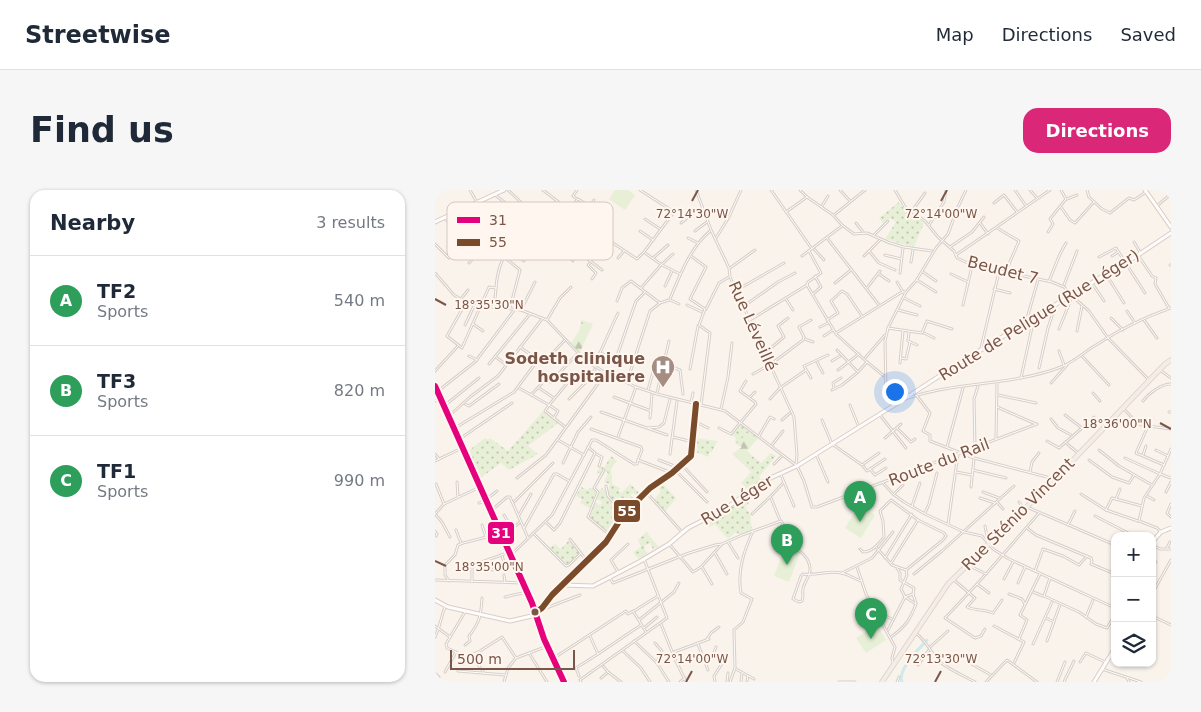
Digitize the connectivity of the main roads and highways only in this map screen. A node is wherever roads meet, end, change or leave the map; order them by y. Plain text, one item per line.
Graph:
1 (1171, 360) edge
2 (436, 389) edge
3 (437, 400) edge
4 (564, 682) edge
5 (882, 682) edge

1 - 5 main road, Rue Sténio Vincent
2 - 3 main road
3 - 4 main road

